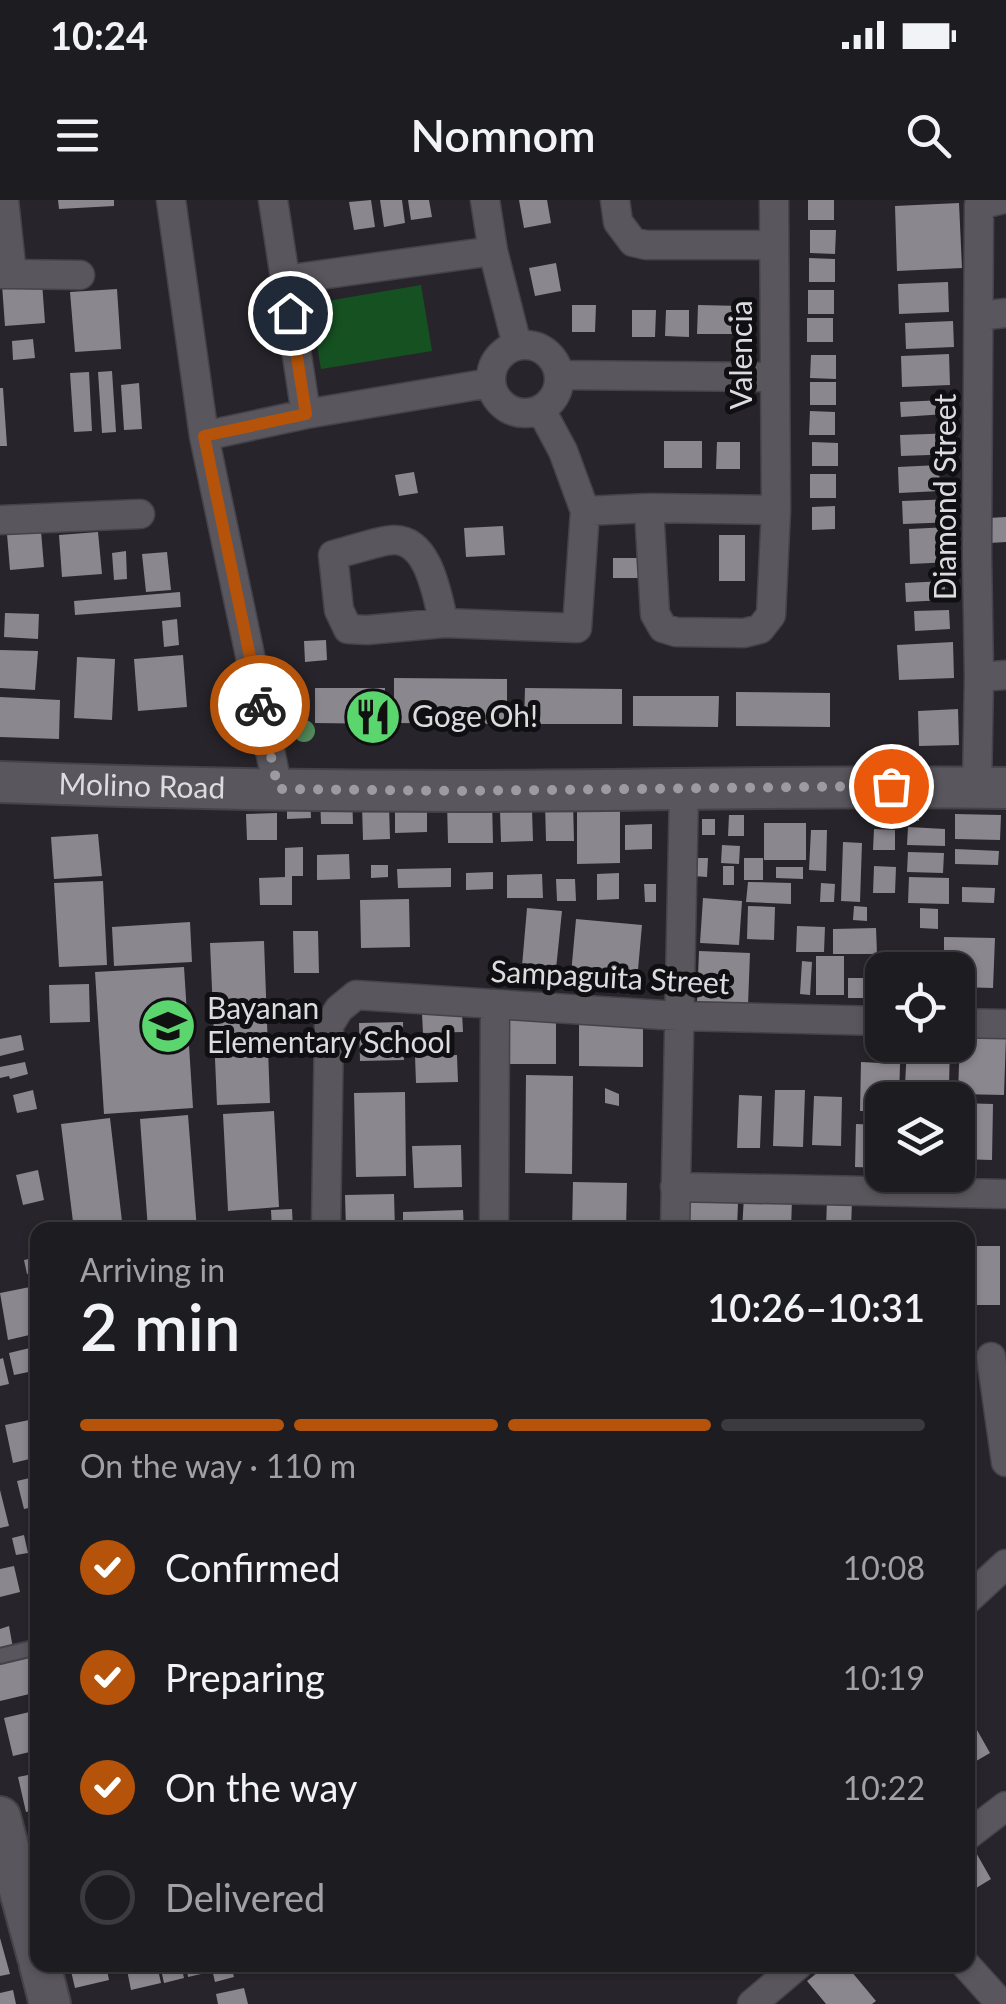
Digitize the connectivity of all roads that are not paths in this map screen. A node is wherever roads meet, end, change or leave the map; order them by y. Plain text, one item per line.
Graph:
1 (4, 200) edge
2 (171, 200) edge
3 (272, 200) edge
4 (486, 200) edge
5 (615, 200) edge
6 (774, 200) edge
7 (990, 203) edge
8 (774, 245) junction
9 (492, 251) junction
10 (6, 274) edge
11 (80, 276) dead end
12 (284, 280) junction
13 (992, 314) edge
14 (518, 345) junction
15 (559, 375) junction
16 (774, 377) junction
17 (490, 382) junction
18 (541, 410) junction
19 (306, 414) junction
20 (204, 436) junction
21 (649, 508) junction
22 (586, 510) junction
23 (776, 510) junction
24 (140, 514) dead end
25 (0, 520) edge
26 (977, 554) junction
27 (1006, 554) edge
28 (444, 623) junction
29 (992, 676) edge
30 (0, 782) edge
31 (991, 788) edge
32 (278, 789) junction
33 (684, 789) junction
34 (496, 1004) junction
35 (678, 1016) junction
36 (865, 1021) edge
37 (975, 1023) edge
38 (1006, 1024) edge
39 (675, 1187) junction
40 (1006, 1194) edge
41 (326, 1222) edge
42 (494, 1222) edge
43 (675, 1222) edge
44 (988, 1357) edge
45 (1006, 1462) edge
46 (1006, 1564) edge
47 (975, 1593) edge
48 (30, 1648) edge
49 (0, 1656) edge
50 (1006, 1806) edge
51 (0, 1817) edge
52 (975, 1830) edge
53 (30, 1928) edge
54 (42, 1972) edge
55 (790, 1972) edge
56 (972, 1972) edge
57 (50, 2004) edge
58 (752, 2004) edge
59 (1001, 2004) edge

1 - 10 street
2 - 20 street
3 - 12 street
4 - 9 street
5 - 8 street
6 - 8 street, Valencia
7 - 13 street, Diamond Street
8 - 16 street, Valencia
9 - 12 street
9 - 14 street
10 - 11 street
12 - 19 street
13 - 26 street, Diamond Street
14 - 15 street
14 - 17 street
15 - 16 street
15 - 18 street
16 - 23 street, Valencia
17 - 18 street
17 - 19 street
18 - 22 street
19 - 20 street
20 - 32 street
21 - 22 street
21 - 23 street
21 - 23 street, Valencia
22 - 28 street
24 - 25 street
26 - 27 street
26 - 29 street, Diamond Street
28 - 28 street
29 - 31 street, Diamond Street
30 - 32 main road, Molino Road
31 - 33 main road, Molino Road
32 - 33 main road, Molino Road
33 - 35 street
34 - 35 street, Sampaguita Street
34 - 41 street, Sampaguita Street
34 - 42 street
35 - 36 street, Sampaguita Street
35 - 39 street
37 - 38 street
39 - 40 street
39 - 43 street
44 - 45 street
46 - 47 street
48 - 49 lane
50 - 52 street
51 - 53 main road
54 - 57 main road
55 - 58 street
56 - 59 street

